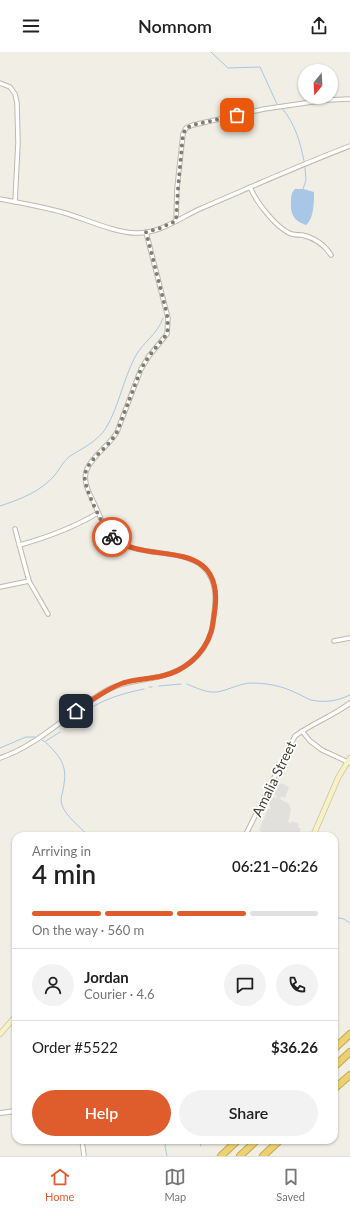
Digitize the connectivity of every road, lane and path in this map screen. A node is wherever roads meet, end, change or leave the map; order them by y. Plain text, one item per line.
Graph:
1 (0, 83) edge
2 (350, 99) edge
3 (350, 146) edge
4 (250, 187) junction
5 (0, 199) edge
6 (14, 202) junction
7 (176, 221) junction
8 (146, 232) junction
9 (331, 255) dead end
10 (98, 513) junction
11 (15, 529) dead end
12 (20, 544) junction
13 (29, 581) junction
14 (0, 587) edge
15 (48, 614) dead end
16 (350, 638) edge
17 (334, 641) dead end
18 (350, 704) edge
19 (302, 731) junction
20 (0, 758) edge
21 (349, 760) edge
22 (247, 832) edge
23 (315, 832) edge
24 (12, 1020) edge
25 (0, 1034) edge
26 (350, 1034) edge
27 (338, 1045) edge
28 (350, 1052) edge
29 (338, 1063) edge
30 (350, 1075) edge
31 (338, 1086) edge
32 (12, 1112) edge
33 (0, 1113) edge
34 (82, 1144) edge
35 (234, 1144) edge
36 (253, 1144) edge
37 (276, 1144) edge
38 (84, 1156) edge
39 (221, 1156) edge
40 (240, 1156) edge
41 (263, 1156) edge

1 - 6 street
2 - 7 street
3 - 4 street
4 - 7 street
4 - 9 street
5 - 6 street
6 - 8 street
7 - 8 street
8 - 10 street
10 - 12 street
10 - 20 street
11 - 12 street
12 - 13 street
13 - 14 street
13 - 15 street
16 - 17 street
18 - 19 street, Amalia Street
19 - 21 street
19 - 22 street, Amalia Street
21 - 23 main road
24 - 25 main road
26 - 27 highway
28 - 29 highway
30 - 31 highway
32 - 33 street
34 - 38 street
35 - 39 highway
36 - 40 highway
37 - 41 highway

